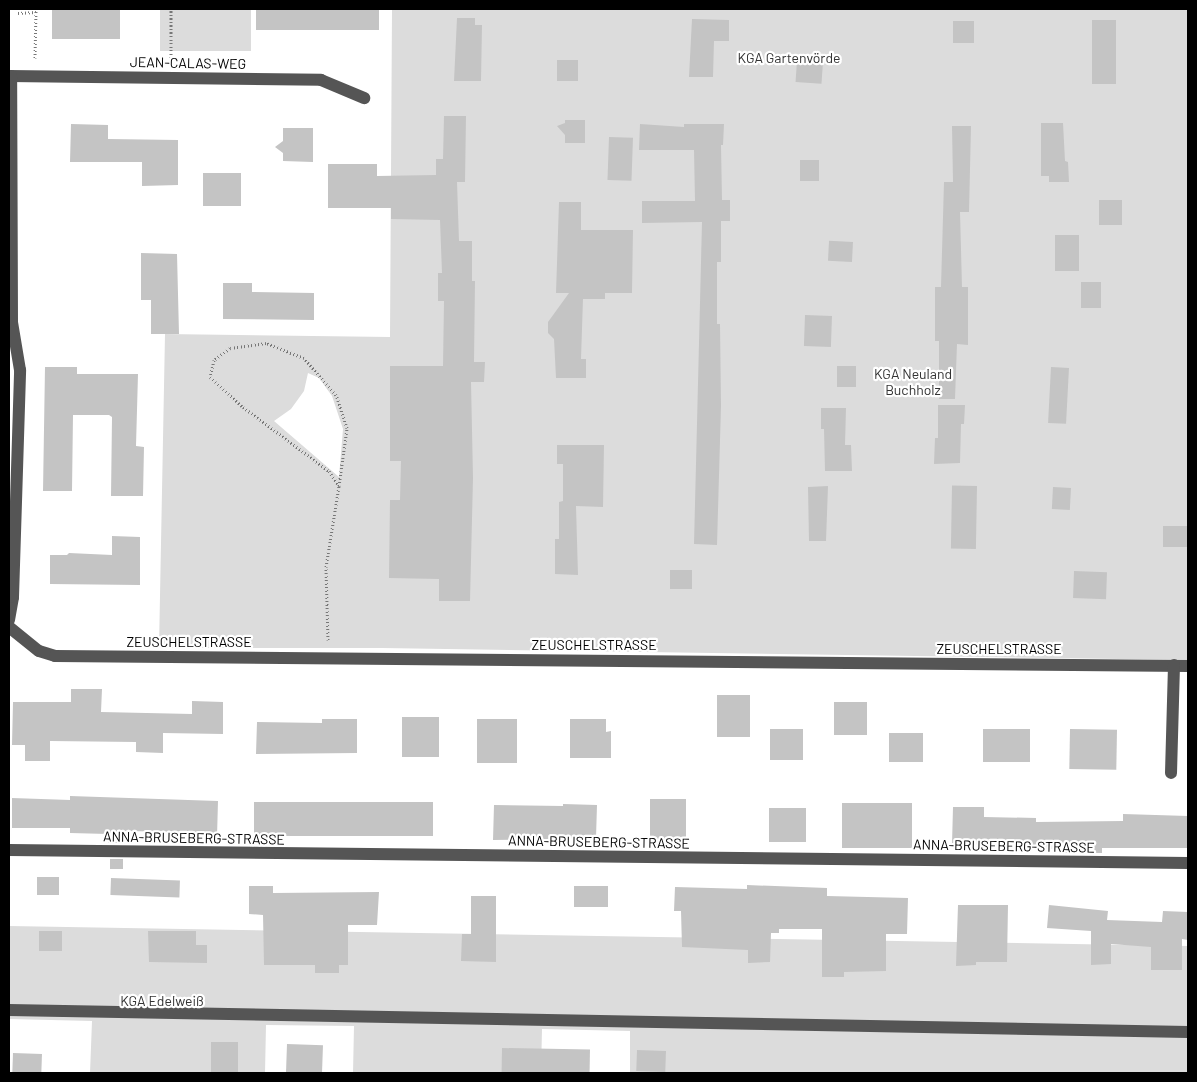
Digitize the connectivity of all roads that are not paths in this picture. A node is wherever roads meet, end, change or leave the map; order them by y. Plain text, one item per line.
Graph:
1 (10, 76) edge
2 (364, 98) dead end
3 (14, 434) edge
4 (9, 620) edge
5 (9, 627) edge
6 (1174, 666) junction
7 (1188, 666) edge
8 (1171, 773) dead end
9 (9, 850) edge
10 (1188, 863) edge
11 (9, 1010) edge
12 (1188, 1032) edge

1 - 2 street, JEAN-CALAS-WEG
1 - 3 street
3 - 4 street
5 - 6 street, ZEUSCHELSTRASSE
6 - 7 street, ZEUSCHELSTRASSE
6 - 8 street
9 - 10 street, ANNA-BRUSEBERG-STRASSE
11 - 12 street

